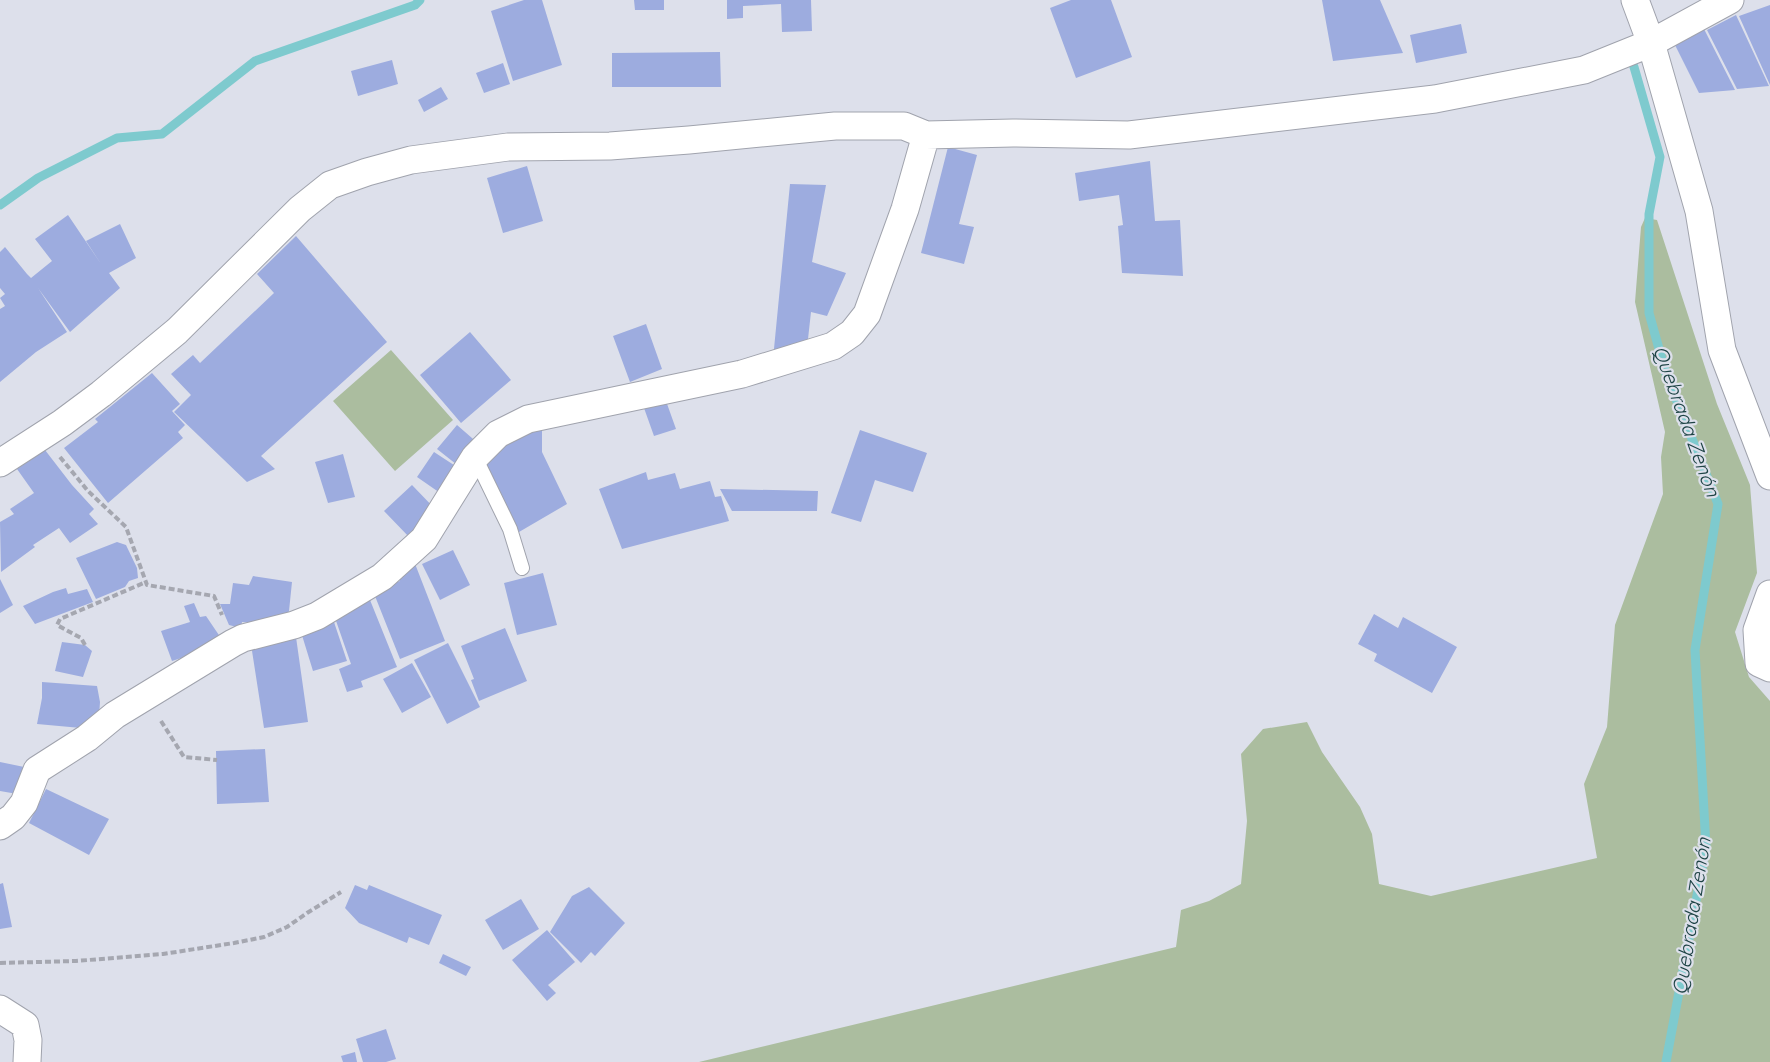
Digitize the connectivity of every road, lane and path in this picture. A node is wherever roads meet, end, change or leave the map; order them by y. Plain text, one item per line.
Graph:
1 (1635, 0) edge
2 (1730, 0) edge
3 (1651, 43) junction
4 (926, 135) junction
5 (43, 435) junction
6 (475, 457) junction
7 (0, 463) edge
8 (1770, 476) edge
9 (522, 568) dead end
10 (146, 582) junction
11 (1770, 594) edge
12 (233, 643) junction
13 (85, 645) dead end
14 (1770, 668) edge
15 (144, 696) junction
16 (217, 760) dead end
17 (0, 825) edge
18 (341, 892) dead end
19 (0, 963) edge
20 (0, 1009) edge
21 (27, 1062) edge

1 - 3 street
2 - 3 street
3 - 4 street
3 - 8 street
4 - 5 street
4 - 6 street
5 - 7 street
5 - 10 path
6 - 9 lane
6 - 12 street
10 - 12 path
10 - 13 path
11 - 14 street
12 - 15 street
15 - 16 path
15 - 17 street
18 - 19 path
20 - 21 street

